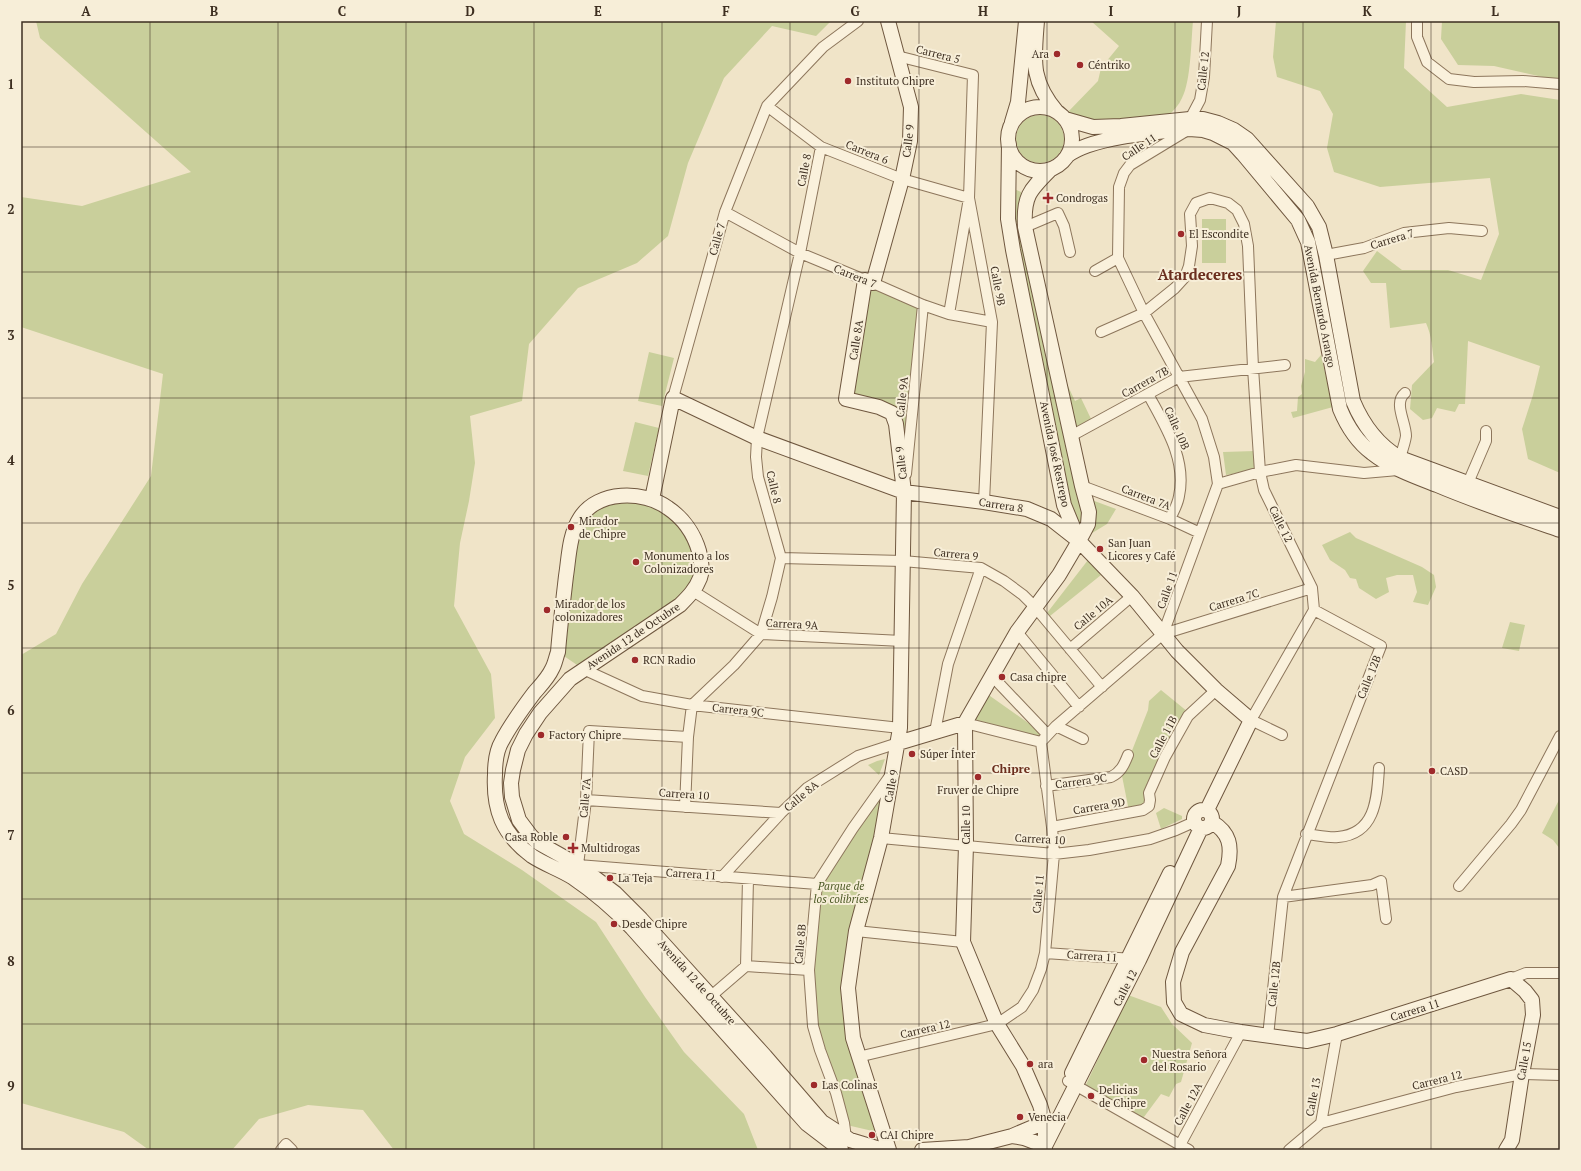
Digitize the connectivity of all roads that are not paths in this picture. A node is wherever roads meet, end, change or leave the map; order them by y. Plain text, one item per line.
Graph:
1 (858, 21) edge
2 (888, 21) edge
3 (1026, 21) edge
4 (1037, 21) edge
5 (1207, 21) edge
6 (1417, 21) edge
7 (897, 56) junction
8 (973, 75) joint
9 (1560, 84) edge
10 (767, 106) junction
11 (1061, 116) junction
12 (1189, 124) junction
13 (1011, 126) junction
14 (1009, 144) junction
15 (820, 147) junction
16 (1067, 156) junction
17 (1050, 169) junction
18 (902, 179) junction
19 (969, 198) junction
20 (725, 212) junction
21 (1025, 226) junction
22 (1482, 231) dead end
23 (1070, 252) dead end
24 (800, 253) junction
25 (1326, 255) junction
26 (1118, 258) junction
27 (1095, 271) dead end
28 (869, 282) junction
29 (923, 305) junction
30 (1144, 312) junction
31 (949, 314) junction
32 (992, 322) junction
33 (1101, 332) dead end
34 (1285, 365) dead end
35 (1253, 368) junction
36 (1179, 377) junction
37 (1148, 394) junction
38 (1405, 394) dead end
39 (673, 398) junction
40 (892, 413) joint
41 (1486, 431) dead end
42 (1071, 436) junction
43 (757, 438) junction
44 (1399, 464) junction
45 (1260, 472) junction
46 (1468, 483) junction
47 (1218, 484) junction
48 (1082, 486) junction
49 (904, 492) junction
50 (652, 500) junction
51 (984, 502) junction
52 (1560, 517) edge
53 (1170, 519) junction
54 (1560, 530) edge
55 (1200, 533) junction
56 (1079, 542) junction
57 (781, 558) junction
58 (903, 561) junction
59 (981, 568) junction
60 (1312, 588) junction
61 (693, 591) junction
62 (1132, 596) junction
63 (1035, 607) junction
64 (1314, 610) junction
65 (1017, 632) junction
66 (761, 634) junction
67 (1163, 634) junction
68 (902, 641) junction
69 (1070, 649) junction
70 (583, 669) junction
71 (992, 676) junction
72 (1102, 687) junction
73 (1216, 690) junction
74 (692, 706) junction
75 (1079, 707) junction
76 (1251, 720) junction
77 (966, 723) junction
78 (1056, 726) junction
79 (900, 728) junction
80 (936, 732) junction
81 (1282, 735) dead end
82 (1560, 736) edge
83 (688, 737) junction
84 (1044, 738) junction
85 (1083, 739) dead end
86 (898, 743) junction
87 (1558, 748) edge
88 (1128, 755) dead end
89 (1379, 768) dead end
90 (894, 771) junction
91 (1046, 786) junction
92 (586, 800) junction
93 (1149, 806) joint
94 (685, 807) junction
95 (781, 813) junction
96 (1202, 822) junction
97 (1052, 826) junction
98 (1306, 834) junction
99 (881, 838) junction
100 (966, 845) junction
101 (1054, 854) junction
102 (575, 871) junction
103 (722, 877) junction
104 (748, 879) junction
105 (817, 884) junction
106 (1459, 886) dead end
107 (1282, 897) junction
108 (1386, 919) dead end
109 (856, 931) junction
110 (963, 942) junction
111 (1045, 954) junction
112 (1133, 959) junction
113 (746, 966) junction
114 (810, 970) junction
115 (1560, 973) edge
116 (1510, 979) junction
117 (710, 997) junction
118 (997, 1024) junction
119 (1241, 1032) junction
120 (1337, 1034) junction
121 (1268, 1036) junction
122 (858, 1057) junction
123 (1522, 1074) junction
124 (1560, 1075) edge
125 (1072, 1083) junction
126 (1045, 1122) junction
127 (1321, 1122) junction
128 (1012, 1136) junction
129 (844, 1144) edge
130 (1180, 1146) junction
131 (1045, 1148) edge
132 (883, 1150) edge
133 (889, 1150) edge
134 (922, 1150) edge
135 (1190, 1150) edge
136 (1289, 1150) edge
137 (1506, 1150) edge

1 - 10 street, Calle 7
2 - 7 main road, Calle 9
3 - 13 main road
4 - 11 main road
5 - 12 street, Calle 12
6 - 9 street
7 - 8 street, Carrera 5
7 - 18 main road, Calle 9
8 - 19 street, Calle 9B
10 - 15 street, Carrera 6
10 - 20 street, Calle 7
11 - 12 main road, Avenida Bernardo Arango
11 - 13 main road
11 - 16 main road
12 - 16 main road, Avenida Bernardo Arango
12 - 25 main road, Avenida Bernardo Arango
12 - 26 street, Calle 11
12 - 44 main road, Avenida Bernardo Arango
13 - 14 main road
14 - 17 main road
14 - 56 main road, Avenida José Restrepo
15 - 18 street, Carrera 6
15 - 24 street, Calle 8
16 - 17 main road
17 - 21 main road, Avenida José Restrepo
18 - 19 street, Carrera 6
18 - 28 main road, Calle 9
19 - 31 street
19 - 32 street, Calle 9B
20 - 24 street, Carrera 7
20 - 39 street, Calle 7
21 - 23 street
21 - 42 main road, Avenida José Restrepo
22 - 25 street, Carrera 7
24 - 28 street, Carrera 7
24 - 43 street, Calle 8
25 - 44 main road, Avenida Bernardo Arango
26 - 27 street
26 - 30 street, Calle 11
28 - 29 street, Carrera 7
28 - 40 main road, Calle 8A
29 - 31 street, Carrera 7
29 - 49 street, Calle 9A
30 - 33 street
30 - 35 street, Calle 12
30 - 36 street, Calle 11
31 - 32 street, Carrera 7
32 - 51 street, Calle 9B
34 - 35 street, Carrera 7B
35 - 36 street, Carrera 7B
35 - 45 street, Calle 12
36 - 37 street, Carrera 7B
36 - 47 street, Calle 11
37 - 42 street, Carrera 7B
37 - 53 street, Calle 10B
38 - 44 street
39 - 43 main road, Carrera 8
39 - 50 main road, Calle 7
40 - 49 main road, Calle 9
41 - 46 street
42 - 48 main road, Avenida José Restrepo
43 - 49 main road, Carrera 8
43 - 57 street, Calle 8
44 - 45 street
44 - 46 main road, Avenida Bernardo Arango
44 - 54 main road, Avenida Bernardo Arango
45 - 47 street
45 - 60 street, Calle 12
46 - 52 main road, Avenida Bernardo Arango
47 - 55 street, Calle 11
48 - 53 street, Carrera 7A
48 - 56 main road, Avenida José Restrepo
49 - 51 main road, Carrera 8
49 - 58 main road, Calle 9
50 - 61 main road, Avenida 12 de Octubre
50 - 102 main road, Avenida 12 de Octubre
51 - 56 main road, Carrera 8
53 - 55 street, Carrera 7A
55 - 67 street, Calle 11
56 - 62 main road, Carrera 8
56 - 63 main road, Calle 10
57 - 58 street, Carrera 9
57 - 66 street, Calle 8
58 - 59 street, Carrera 9
58 - 68 main road, Calle 9
59 - 63 street, Carrera 9
59 - 80 street
60 - 64 street, Calle 12
60 - 67 street, Carrera 7C
61 - 66 street, Carrera 9A
61 - 70 main road, Avenida 12 de Octubre
62 - 67 main road, Carrera 8
62 - 69 street, Calle 10A
63 - 65 main road, Calle 10
63 - 69 street, Carrera 9
64 - 76 street, Calle 12
64 - 98 street, Calle 12B
65 - 71 main road, Calle 10
65 - 75 street
66 - 68 street, Carrera 9A
66 - 74 street, Calle 8
67 - 72 street, Calle 11
67 - 73 main road, Carrera 8
68 - 79 main road, Calle 9
69 - 72 street, Carrera 9
70 - 74 street, Carrera 9C
70 - 102 main road, Avenida 12 de Octubre
71 - 77 main road, Calle 10
71 - 84 street
72 - 75 street, Calle 11
73 - 76 main road, Carrera 8
73 - 93 street, Calle 11B
74 - 79 street, Carrera 9C
74 - 83 street
75 - 78 street, Calle 11
76 - 81 street, Carrera 8
76 - 96 main road, Calle 12
77 - 80 main road
77 - 84 street
77 - 100 main road, Calle 10
78 - 84 street, Calle 11
78 - 85 street
79 - 86 main road, Calle 9
80 - 86 main road
82 - 87 street
83 - 92 street, Calle 7A
83 - 94 street
84 - 91 street, Calle 11
86 - 90 main road, Calle 9
86 - 95 street, Calle 8A
87 - 106 street
88 - 91 street, Carrera 9C
89 - 98 street
90 - 99 main road, Calle 9
90 - 105 street, Calle 8B
91 - 97 street, Calle 11
92 - 94 street, Carrera 10
92 - 102 street, Calle 7A
93 - 97 street, Carrera 9D
94 - 95 street, Carrera 10
95 - 103 street, Calle 8A
96 - 101 street, Carrera 10
96 - 112 main road, Calle 12
96 - 119 main road
97 - 101 street, Calle 11
98 - 107 street, Calle 12B
99 - 100 street, Carrera 10
99 - 109 main road, Calle 9
100 - 101 street, Carrera 10
100 - 110 main road, Calle 10
101 - 111 street, Calle 11
102 - 103 street, Carrera 11
102 - 117 main road, Avenida 12 de Octubre
102 - 129 main road, Avenida 12 de Octubre
103 - 104 street, Carrera 11
104 - 105 street, Carrera 11
104 - 113 street
105 - 114 street, Calle 8B
107 - 108 street
107 - 121 street, Calle 12B
109 - 110 street
109 - 122 main road, Calle 9
110 - 118 main road, Calle 10
111 - 112 street, Carrera 11
111 - 118 street, Calle 11
112 - 125 main road, Calle 12
113 - 114 street
113 - 117 street
114 - 129 street, Calle 8B
115 - 116 street, Carrera 11
116 - 120 main road, Carrera 11
116 - 123 main road, Calle 15
117 - 129 main road, Avenida 12 de Octubre
118 - 122 street, Carrera 12
118 - 126 main road, Calle 10
119 - 121 main road
119 - 130 street, Calle 12A
120 - 121 main road, Carrera 11
120 - 127 street, Calle 13
122 - 133 main road, Calle 9
123 - 124 street, Carrera 12
123 - 127 street, Carrera 12
123 - 137 main road, Calle 15
125 - 126 main road, Calle 12
125 - 130 street
125 - 131 main road, Calle 12
126 - 128 main road
126 - 131 main road
127 - 136 street, Calle 13
128 - 131 main road
128 - 134 main road
129 - 132 main road, Avenida 12 de Octubre
130 - 135 street

